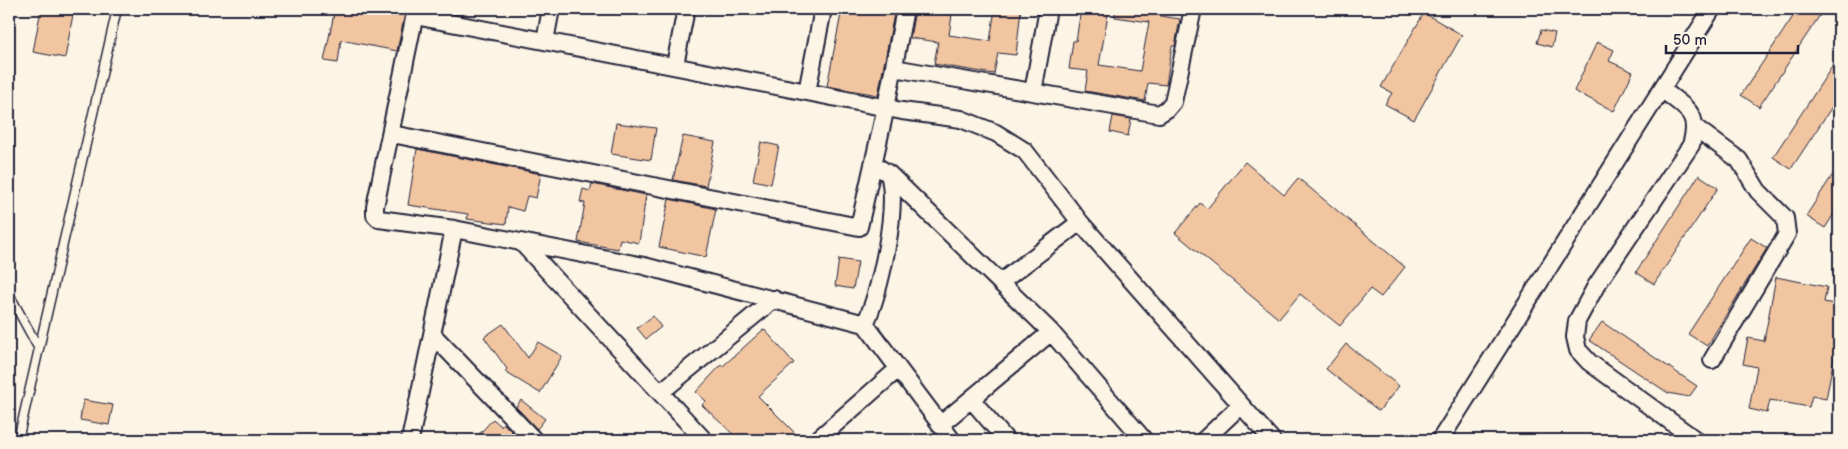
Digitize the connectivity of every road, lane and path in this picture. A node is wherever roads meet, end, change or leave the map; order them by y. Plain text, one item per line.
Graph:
1 (116, 9) edge
2 (552, 9) edge
3 (686, 9) edge
4 (823, 9) edge
5 (905, 9) edge
6 (1048, 9) edge
7 (1193, 9) edge
8 (1712, 9) edge
9 (416, 12) edge
10 (545, 41) junction
11 (675, 64) junction
12 (894, 68) junction
13 (1662, 89) junction
14 (807, 92) junction
15 (1033, 92) junction
16 (886, 107) junction
17 (1696, 128) junction
18 (392, 134) junction
19 (873, 164) junction
20 (889, 174) junction
21 (1080, 222) junction
22 (454, 230) junction
23 (522, 243) junction
24 (1001, 282) junction
25 (9, 294) edge
26 (774, 300) junction
27 (865, 324) junction
28 (1051, 332) junction
29 (432, 334) junction
30 (39, 349) junction
31 (1712, 360) dead end
32 (898, 370) junction
33 (661, 392) junction
34 (970, 399) junction
35 (1240, 406) junction
36 (940, 425) junction
37 (18, 440) edge
38 (410, 440) edge
39 (534, 440) edge
40 (704, 440) edge
41 (817, 440) edge
42 (952, 440) edge
43 (1006, 440) edge
44 (1144, 440) edge
45 (1204, 440) edge
46 (1272, 440) edge
47 (1440, 440) edge
48 (1696, 440) edge

1 - 30 lane
2 - 10 street
3 - 11 street
4 - 14 street
5 - 12 street
6 - 15 street
7 - 15 street
8 - 13 street
9 - 10 street
9 - 18 street
10 - 11 street
11 - 14 street
12 - 15 street
12 - 16 street
13 - 17 street
13 - 47 street
14 - 16 street
16 - 19 street
16 - 21 street
17 - 31 street
17 - 48 street
18 - 19 street
18 - 22 street
19 - 20 street
20 - 24 street
20 - 27 street
21 - 24 street
21 - 35 street
22 - 23 street
22 - 29 street
23 - 26 street
23 - 33 street
24 - 28 street
25 - 30 lane
26 - 27 street
26 - 33 street
27 - 32 street
28 - 34 street
28 - 44 street
29 - 38 street
29 - 39 street
30 - 37 lane
32 - 36 street
32 - 41 street
33 - 40 street
34 - 36 street
34 - 43 street
35 - 45 street
35 - 46 street
36 - 42 street

